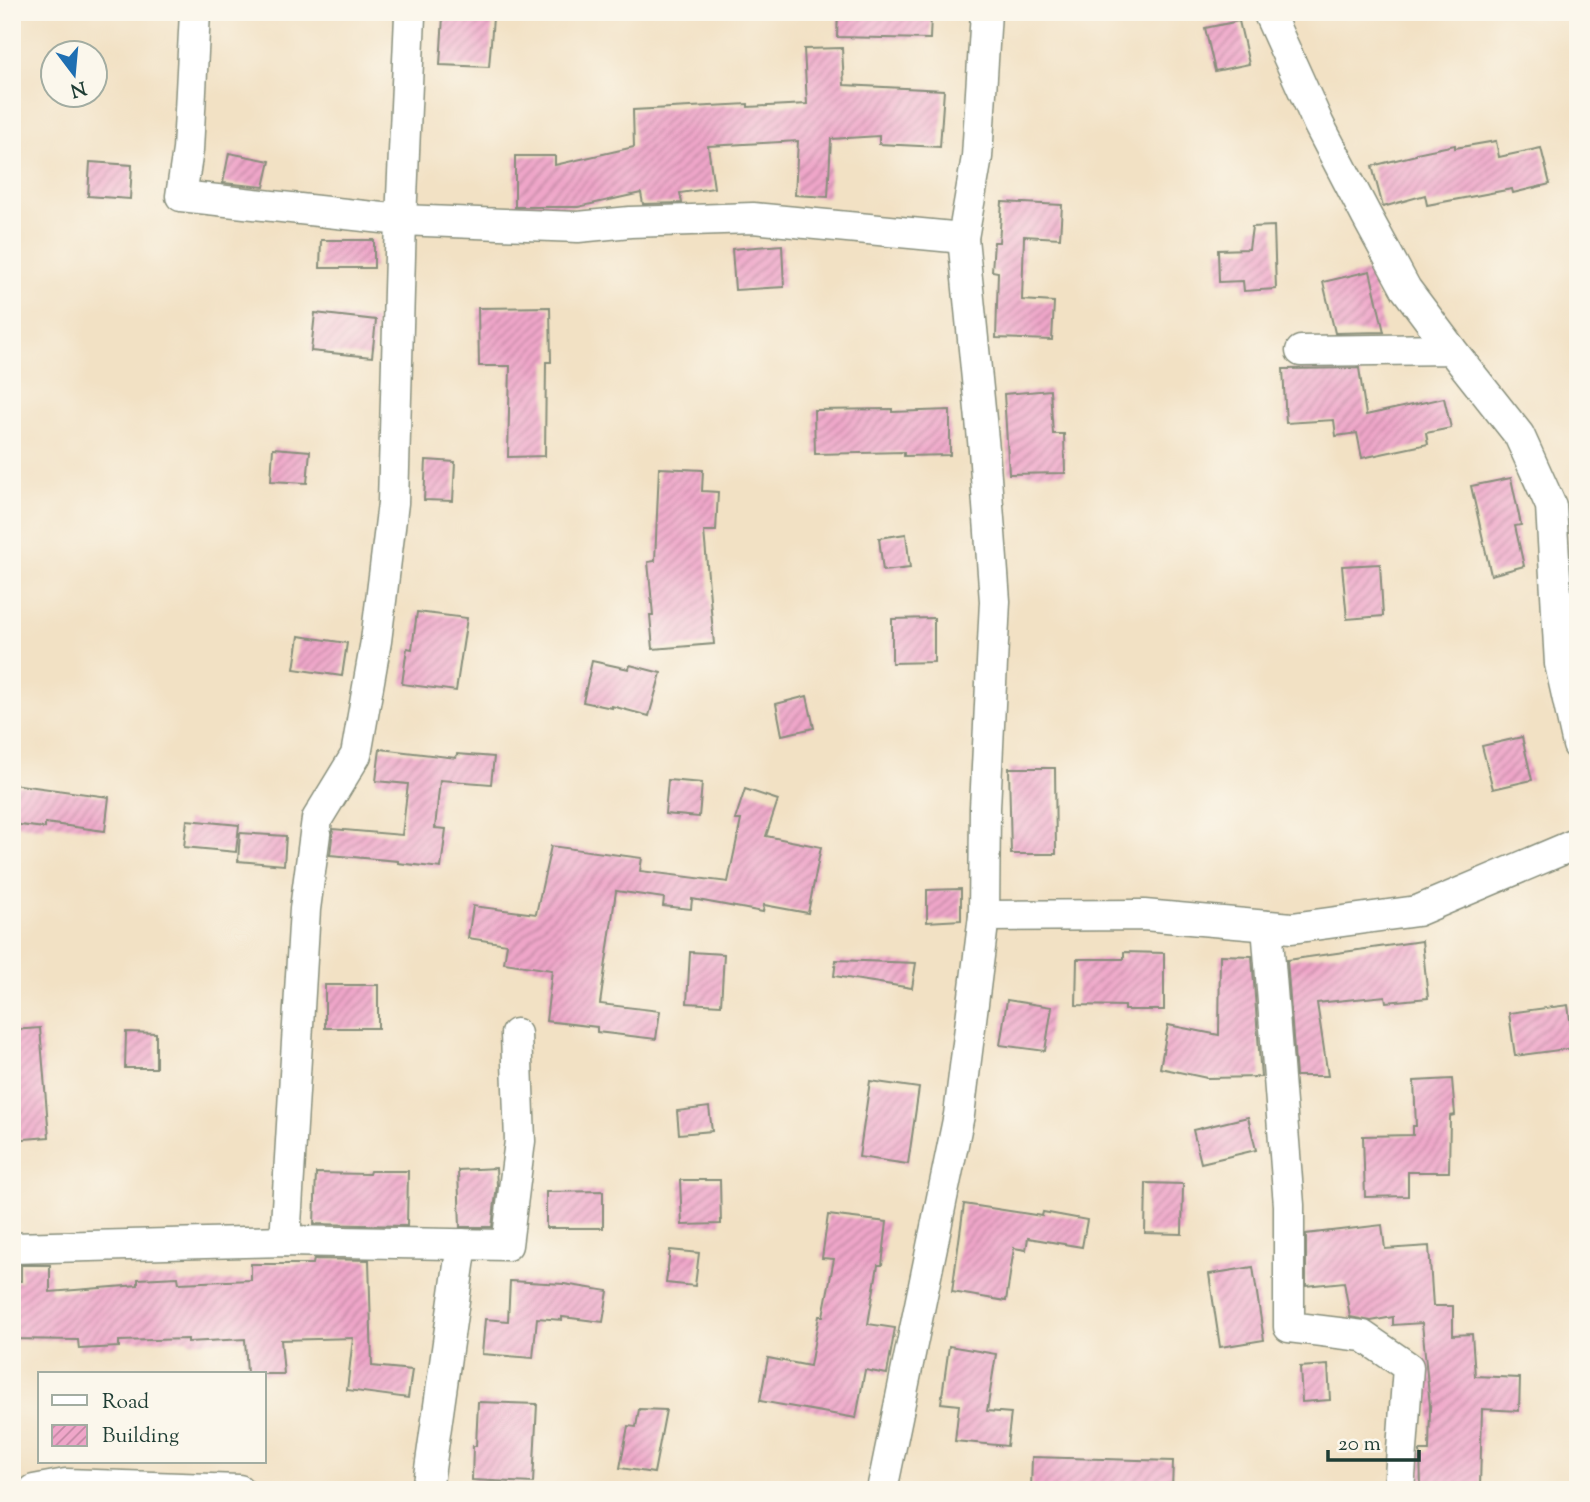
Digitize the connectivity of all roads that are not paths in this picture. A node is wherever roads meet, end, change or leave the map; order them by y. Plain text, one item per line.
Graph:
1 (195, 12) edge
2 (986, 12) edge
3 (1268, 12) edge
4 (410, 16) dead end
5 (401, 220) junction
6 (963, 238) junction
7 (1451, 349) junction
8 (1301, 351) dead end
9 (1578, 745) edge
10 (1578, 844) edge
11 (985, 916) junction
12 (1267, 926) junction
13 (516, 1034) dead end
14 (285, 1241) junction
15 (462, 1244) junction
16 (12, 1248) edge
17 (34, 1490) edge
18 (239, 1490) edge
19 (427, 1490) edge
20 (882, 1490) edge
21 (1399, 1490) edge

1 - 5 street
2 - 6 street
3 - 7 street
4 - 5 street
5 - 6 street
5 - 14 street
6 - 11 street
7 - 8 street
7 - 9 street
10 - 12 street
11 - 12 street
11 - 20 street
12 - 21 street
13 - 15 street
14 - 15 street
14 - 16 street
15 - 19 street
17 - 18 street

